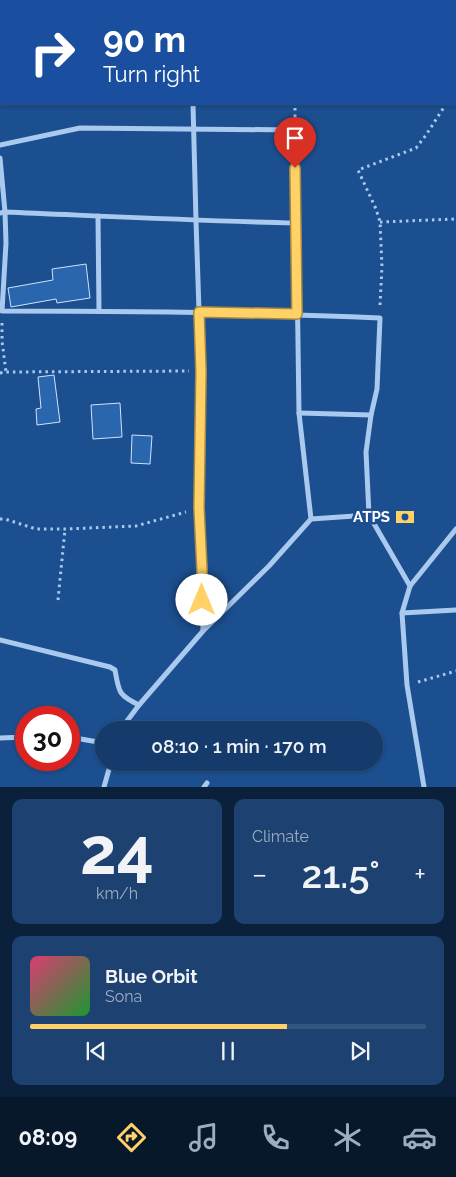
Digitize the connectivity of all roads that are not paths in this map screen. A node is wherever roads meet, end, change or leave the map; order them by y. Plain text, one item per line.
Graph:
1 (193, 105) edge
2 (194, 129) junction
3 (0, 145) edge
4 (0, 158) edge
5 (3, 212) edge
6 (98, 216) junction
7 (196, 221) junction
8 (296, 223) junction
9 (99, 311) junction
10 (199, 312) junction
11 (297, 314) junction
12 (299, 413) junction
13 (371, 415) junction
14 (369, 515) junction
15 (311, 519) junction
16 (456, 529) edge
17 (410, 586) junction
18 (456, 610) edge
19 (402, 613) junction
20 (203, 632) junction
21 (0, 640) edge
22 (139, 705) junction
23 (128, 721) edge
24 (15, 737) edge
25 (0, 738) edge
26 (80, 739) edge
27 (95, 741) edge
28 (108, 771) edge
29 (104, 787) edge
30 (424, 787) edge

1 - 2 street
2 - 3 street
2 - 7 street
2 - 8 street
4 - 5 street
5 - 6 street
5 - 9 street
6 - 7 street
6 - 9 street
7 - 8 street
7 - 10 street
8 - 11 street
9 - 10 street
10 - 11 street
10 - 20 street
11 - 12 street
11 - 13 street
12 - 13 street
12 - 15 street
13 - 14 street
14 - 15 street
14 - 17 street
15 - 20 street
16 - 17 street
17 - 19 street
18 - 19 street
19 - 30 street
20 - 22 street
21 - 22 street
22 - 23 street
24 - 25 street
26 - 27 street
28 - 29 street

